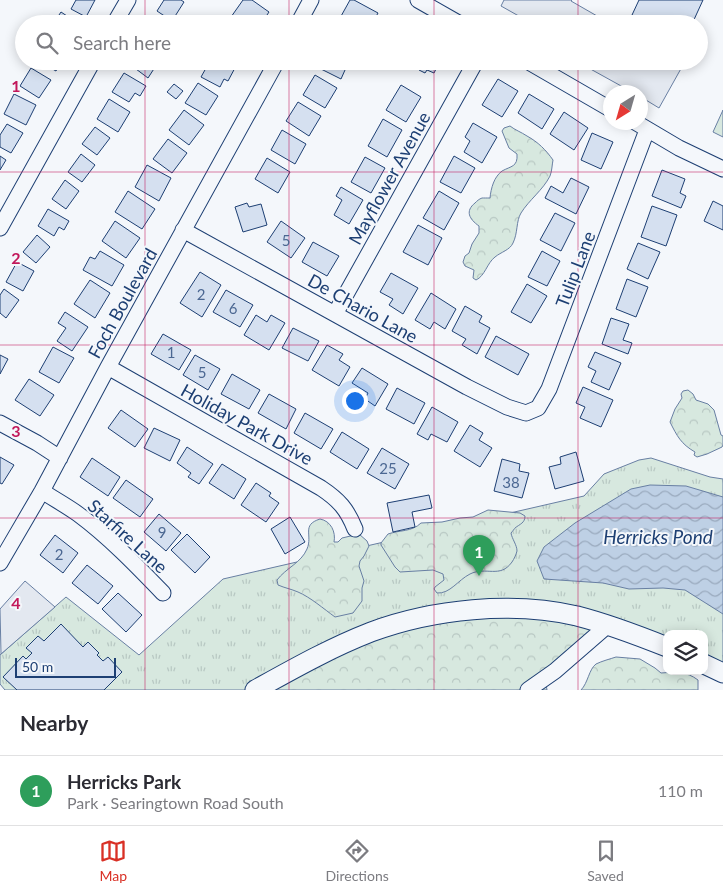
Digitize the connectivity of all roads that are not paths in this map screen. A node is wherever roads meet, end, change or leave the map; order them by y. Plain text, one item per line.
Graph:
1 (128, 0) edge
2 (311, 0) edge
3 (418, 0) edge
4 (119, 15) edge
5 (303, 15) edge
6 (444, 15) edge
7 (88, 70) edge
8 (272, 70) edge
9 (471, 70) edge
10 (543, 70) edge
11 (603, 105) edge
12 (640, 130) edge
13 (648, 130) edge
14 (723, 169) edge
15 (0, 228) edge
16 (183, 230) junction
17 (335, 314) junction
18 (108, 367) junction
19 (526, 414) joint
20 (0, 423) edge
21 (60, 458) junction
22 (42, 492) junction
23 (355, 529) dead end
24 (0, 563) edge
25 (163, 593) dead end
26 (608, 625) junction
27 (663, 645) edge
28 (708, 666) edge
29 (723, 673) edge
30 (255, 690) edge
31 (528, 690) edge

1 - 4 street
2 - 5 street
3 - 6 street
7 - 15 street
8 - 16 street, Foch Boulevard
9 - 17 street, Mayflower Avenue
10 - 11 street
12 - 19 street, Tulip Lane
13 - 14 street
16 - 17 street, De Chario Lane
16 - 18 street, Foch Boulevard
17 - 19 street, De Chario Lane
18 - 21 street, Foch Boulevard
18 - 23 street, Holiday Park Drive
20 - 21 street
21 - 22 street, Foch Boulevard
22 - 24 street, Foch Boulevard
22 - 25 street, Starfire Lane
26 - 27 main road
26 - 30 main road
26 - 31 street
28 - 29 main road

